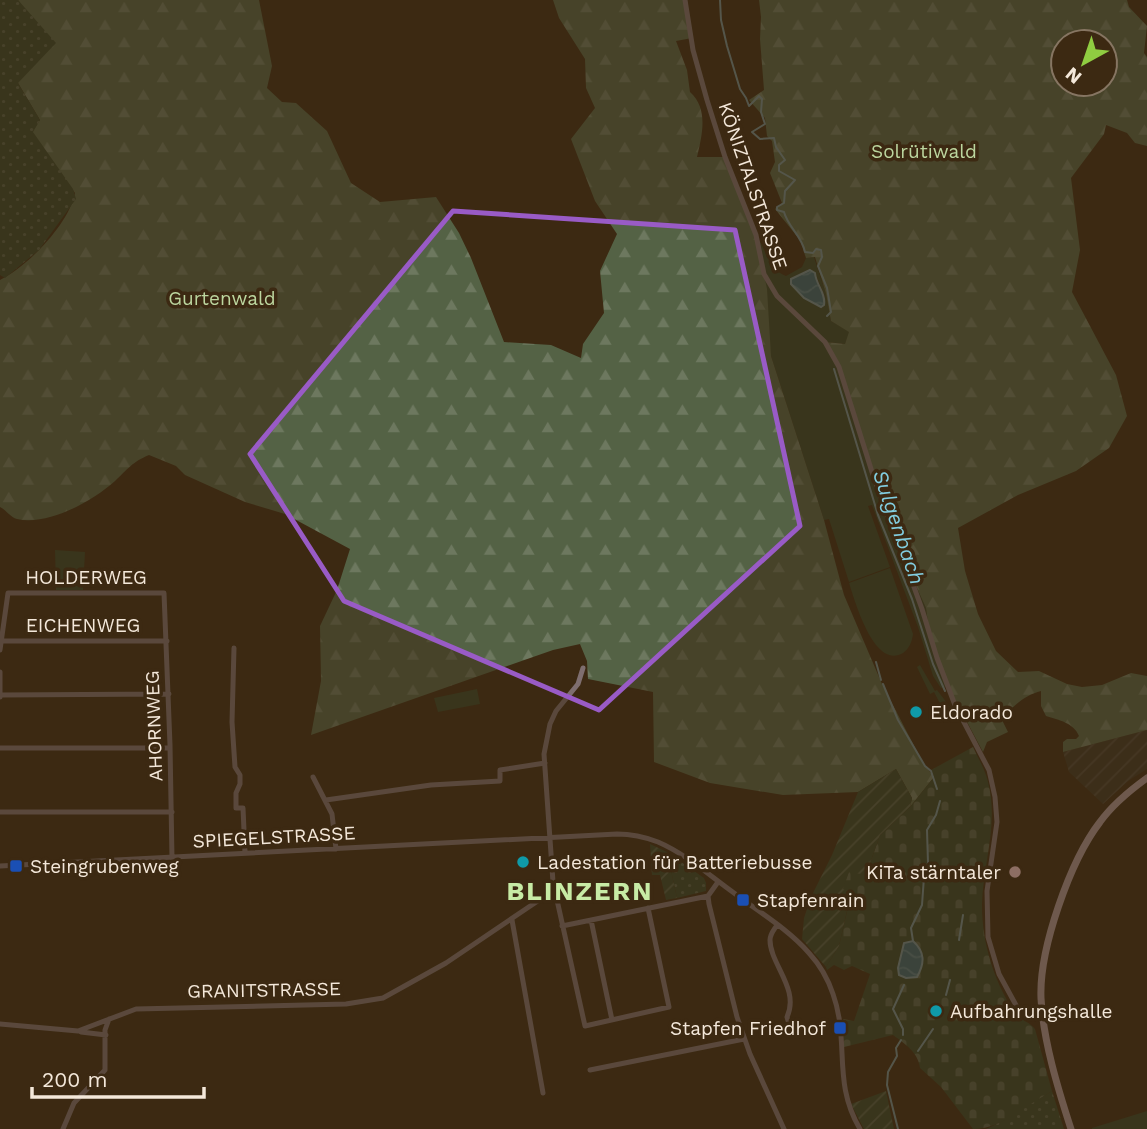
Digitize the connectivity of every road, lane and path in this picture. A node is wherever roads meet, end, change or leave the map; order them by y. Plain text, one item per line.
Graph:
1 (685, 0) edge
2 (164, 593) joint
3 (0, 634) edge
4 (167, 641) junction
5 (0, 642) edge
6 (234, 648) dead end
7 (0, 650) edge
8 (583, 668) dead end
9 (0, 672) edge
10 (169, 694) junction
11 (0, 696) edge
12 (0, 748) edge
13 (170, 748) junction
14 (545, 763) junction
15 (313, 777) dead end
16 (1147, 778) edge
17 (326, 800) junction
18 (0, 812) edge
19 (172, 812) junction
20 (549, 839) junction
21 (337, 849) junction
22 (245, 853) junction
23 (172, 858) junction
24 (0, 866) edge
25 (718, 882) junction
26 (554, 890) junction
27 (708, 895) junction
28 (648, 908) junction
29 (512, 920) junction
30 (591, 920) junction
31 (777, 925) junction
32 (562, 926) junction
33 (1043, 1015) junction
34 (109, 1019) junction
35 (612, 1020) junction
36 (0, 1024) edge
37 (78, 1031) junction
38 (792, 1034) dead end
39 (106, 1035) junction
40 (744, 1039) junction
41 (590, 1070) dead end
42 (543, 1093) dead end
43 (63, 1129) edge
44 (784, 1129) edge
45 (860, 1129) edge
46 (1071, 1129) edge

1 - 33 street, KÖNIZTALSTRASSE
2 - 3 street, HOLDERWEG
2 - 4 street, AHORNWEG
3 - 5 street
4 - 5 street, EICHENWEG
4 - 10 street, AHORNWEG
5 - 7 street
6 - 22 street
8 - 14 street
9 - 11 street
10 - 11 street
10 - 13 street, AHORNWEG
12 - 13 street
13 - 19 street, AHORNWEG
14 - 17 street
14 - 20 street
15 - 17 street
16 - 33 street
17 - 21 street
18 - 19 street
19 - 23 street, AHORNWEG
20 - 21 street, SPIEGELSTRASSE
20 - 25 street, SPIEGELSTRASSE
20 - 26 street
21 - 22 street, SPIEGELSTRASSE
22 - 23 street, SPIEGELSTRASSE
23 - 24 street, SPIEGELSTRASSE
25 - 27 street
25 - 31 street, SPIEGELSTRASSE
26 - 29 street, GRANITSTRASSE
26 - 32 street
27 - 28 street
27 - 40 street
28 - 30 street
28 - 35 street
29 - 34 street, GRANITSTRASSE
29 - 42 street
30 - 32 street
30 - 35 street
31 - 38 street
31 - 45 street, SPIEGELSTRASSE
32 - 35 street
33 - 46 street
34 - 37 street, GRANITSTRASSE
34 - 39 street
36 - 37 street, GRANITSTRASSE
37 - 39 street
39 - 43 street
40 - 41 street
40 - 44 street

